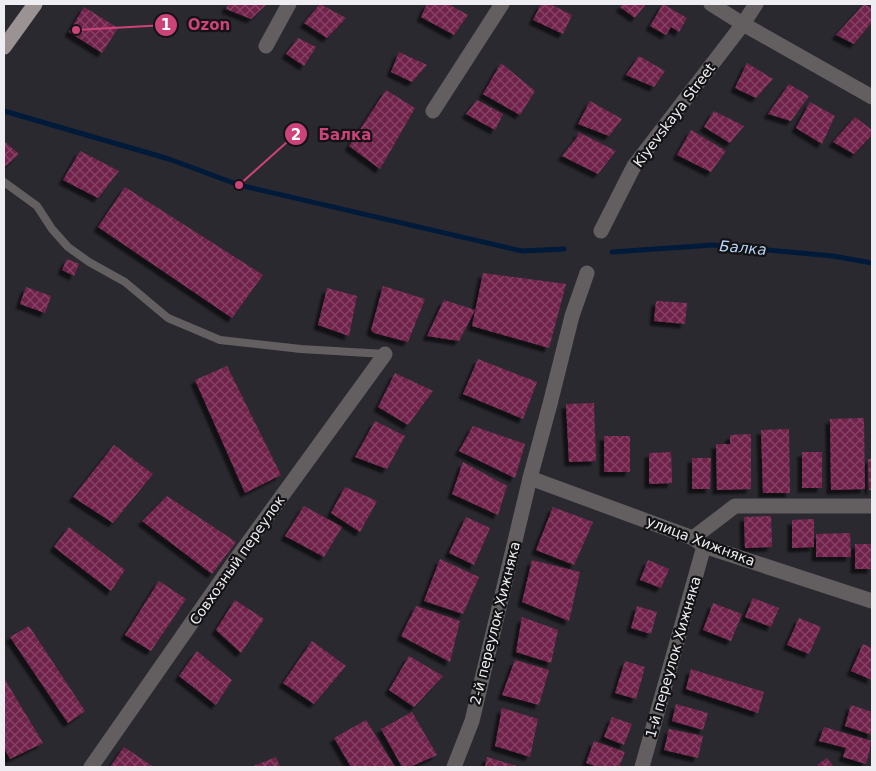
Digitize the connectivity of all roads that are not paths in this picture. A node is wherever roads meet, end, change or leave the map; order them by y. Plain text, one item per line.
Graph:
1 (35, 4) edge
2 (289, 4) edge
3 (502, 4) edge
4 (711, 4) edge
5 (756, 4) edge
6 (743, 24) junction
7 (266, 46) dead end
8 (4, 47) edge
9 (872, 97) edge
10 (433, 111) dead end
11 (4, 182) edge
12 (600, 230) dead end
13 (587, 273) dead end
14 (385, 354) joint
15 (530, 478) junction
16 (872, 506) edge
17 (699, 542) junction
18 (872, 601) edge
19 (91, 767) edge
20 (454, 767) edge
21 (642, 767) edge

1 - 8 main road
2 - 7 street
3 - 10 street
4 - 6 street
5 - 6 street, Kiyevskaya Street
6 - 9 street
6 - 12 street, Kiyevskaya Street
11 - 14 lane
13 - 15 street
14 - 19 street, Совхозный переулок
15 - 17 street, улица Хижняка
15 - 20 street, 2-й переулок Хижняка
16 - 17 street
17 - 18 street, улица Хижняка
17 - 21 street, 1-й переулок Хижняка

